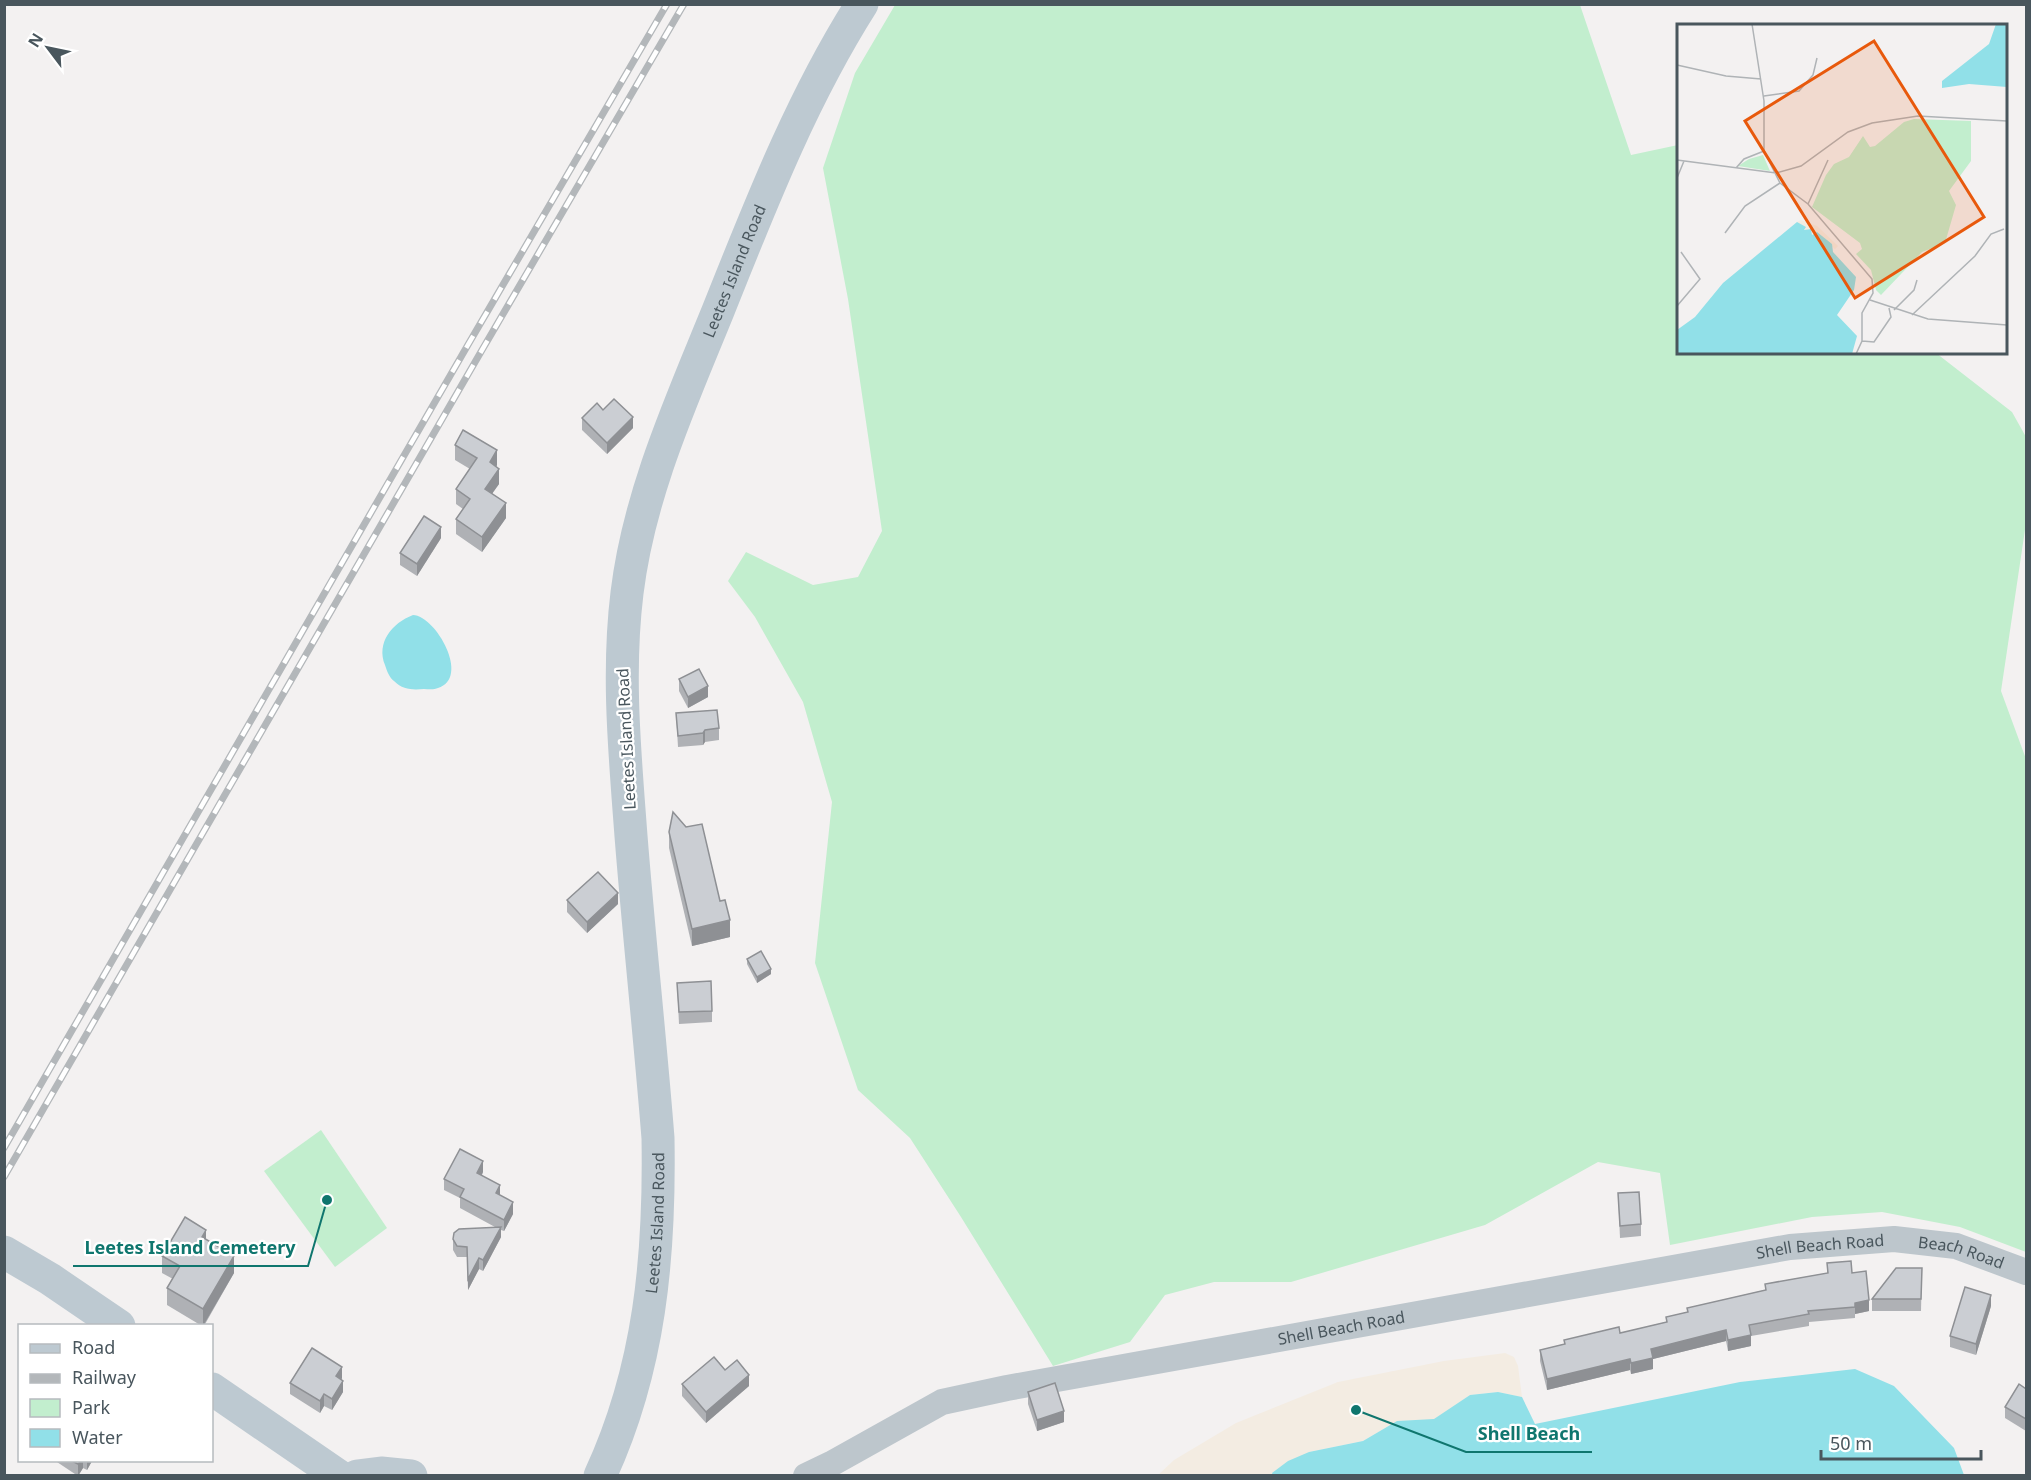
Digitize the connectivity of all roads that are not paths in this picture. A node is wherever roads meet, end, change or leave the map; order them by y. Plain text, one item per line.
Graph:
1 (862, 4) edge
2 (1894, 1239) joint
3 (4, 1252) edge
4 (2026, 1272) edge
5 (116, 1324) edge
6 (213, 1390) edge
7 (339, 1476) edge
8 (357, 1476) edge
9 (411, 1476) edge
10 (600, 1476) edge
11 (806, 1476) edge

1 - 10 main road, Leetes Island Road
2 - 4 street, Beach Road
2 - 11 street, Shell Beach Road
3 - 5 main road
6 - 7 main road
8 - 9 main road

